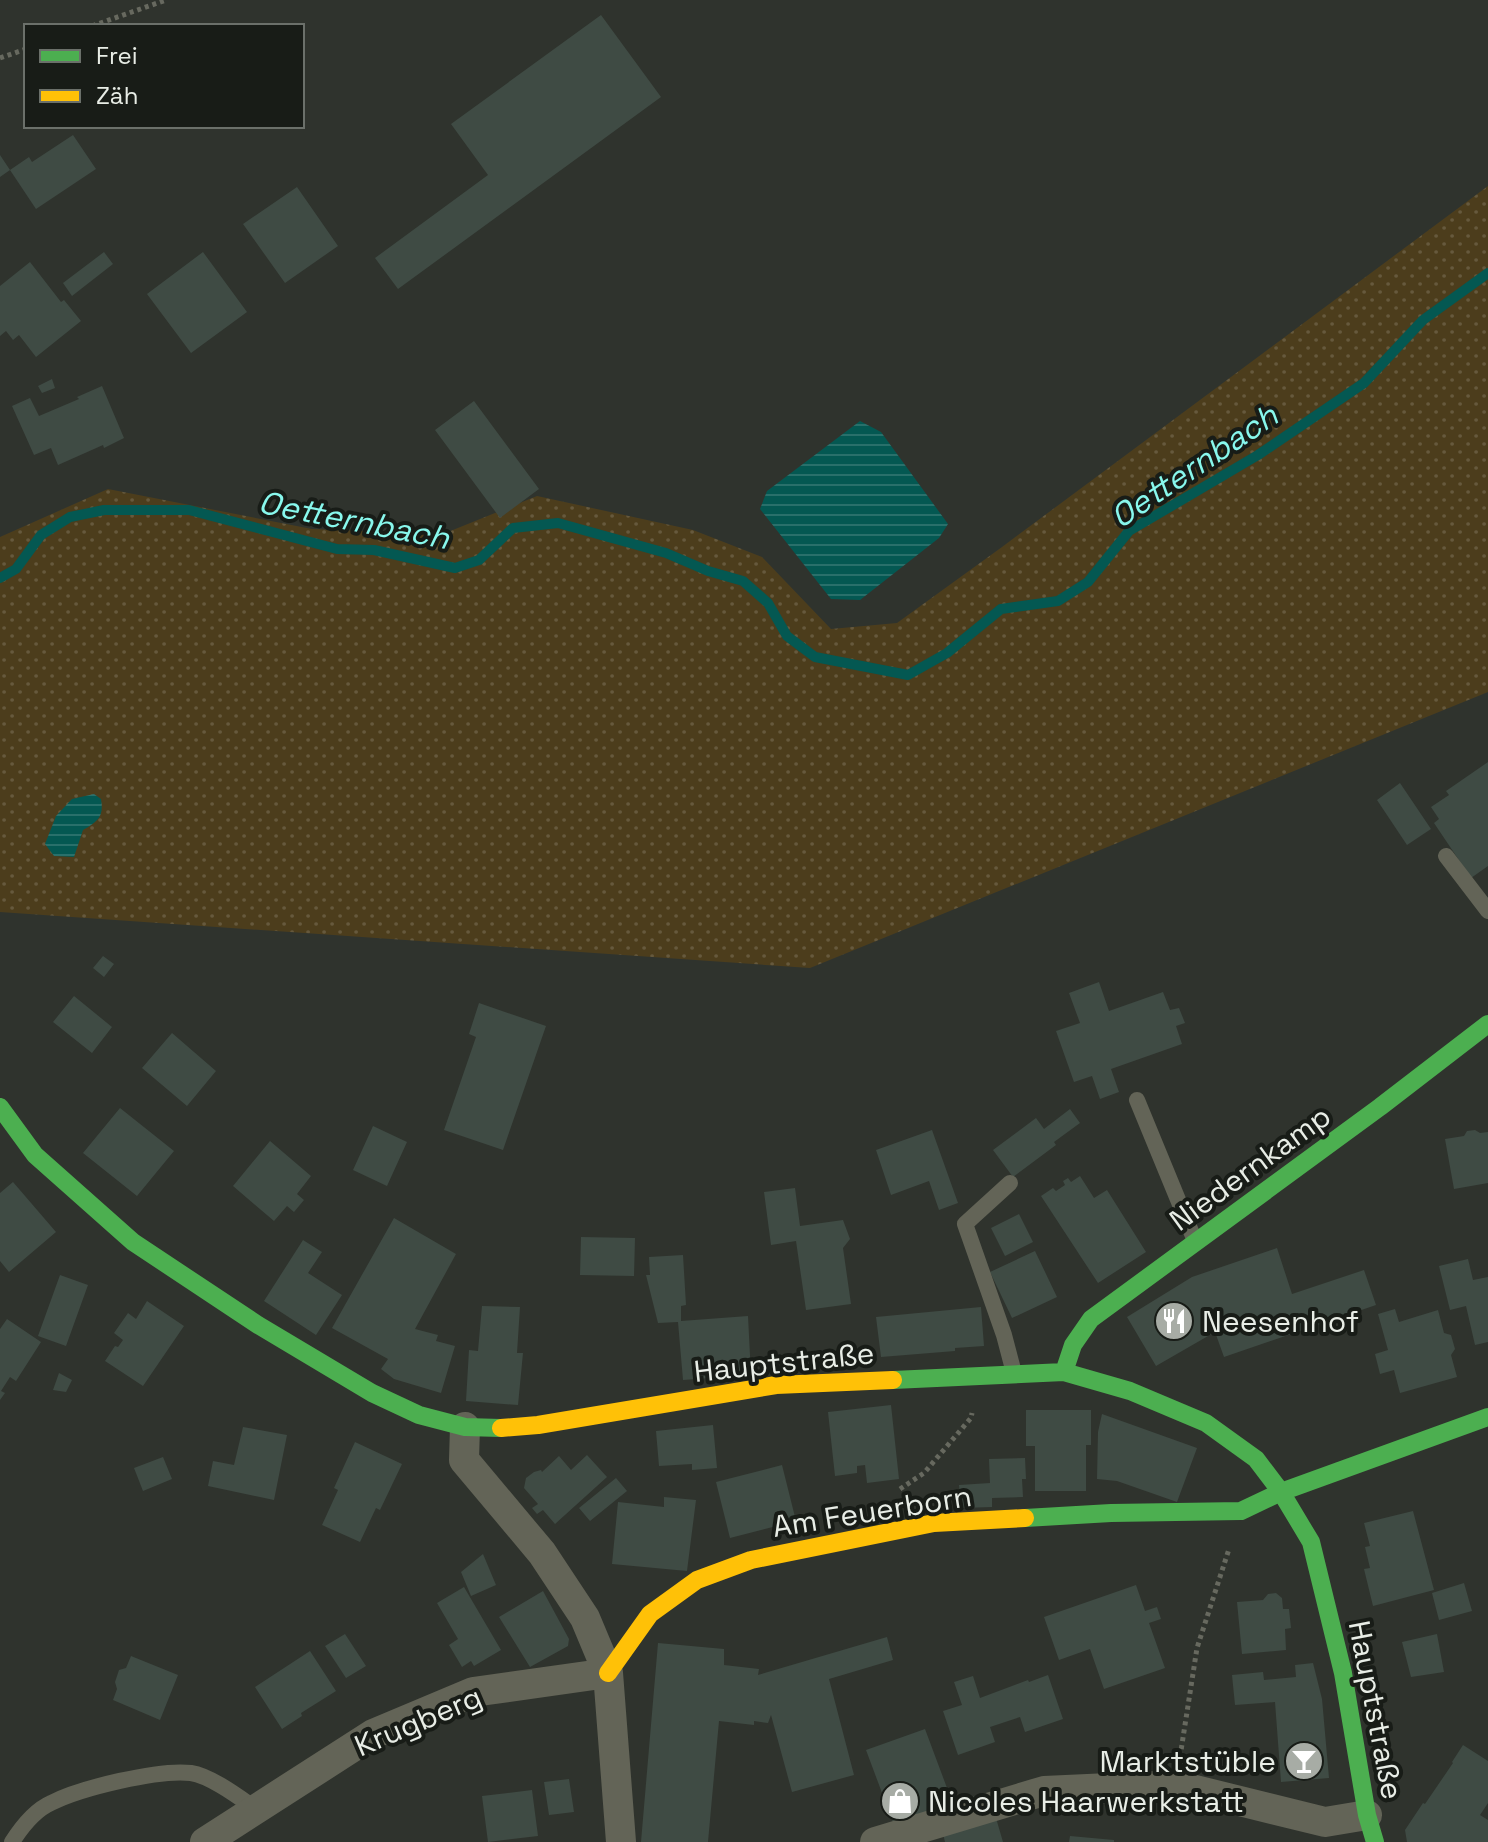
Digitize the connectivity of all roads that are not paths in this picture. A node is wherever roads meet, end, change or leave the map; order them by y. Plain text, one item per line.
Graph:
1 (1446, 856) dead end
2 (1488, 911) edge
3 (1488, 1025) edge
4 (1137, 1100) dead end
5 (0, 1107) edge
6 (1010, 1183) dead end
7 (1196, 1242) junction
8 (1064, 1372) junction
9 (1014, 1374) junction
10 (1488, 1417) edge
11 (465, 1427) junction
12 (1281, 1492) junction
13 (608, 1673) junction
14 (256, 1809) junction
15 (1371, 1829) edge
16 (12, 1842) edge
17 (205, 1842) edge
18 (621, 1842) edge
19 (875, 1842) edge

1 - 2 lane
3 - 7 main road, Niedernkamp
4 - 7 lane
5 - 11 main road, Hauptstraße
6 - 9 lane
7 - 8 main road, Niedernkamp
8 - 9 main road, Hauptstraße
8 - 12 main road, Hauptstraße
9 - 11 main road, Hauptstraße
10 - 12 main road, Am Feuerborn
11 - 13 street
12 - 13 main road, Am Feuerborn
12 - 15 main road, Hauptstraße
13 - 14 street, Krugberg
13 - 18 street
14 - 16 lane
14 - 17 street, Krugberg
15 - 19 street

